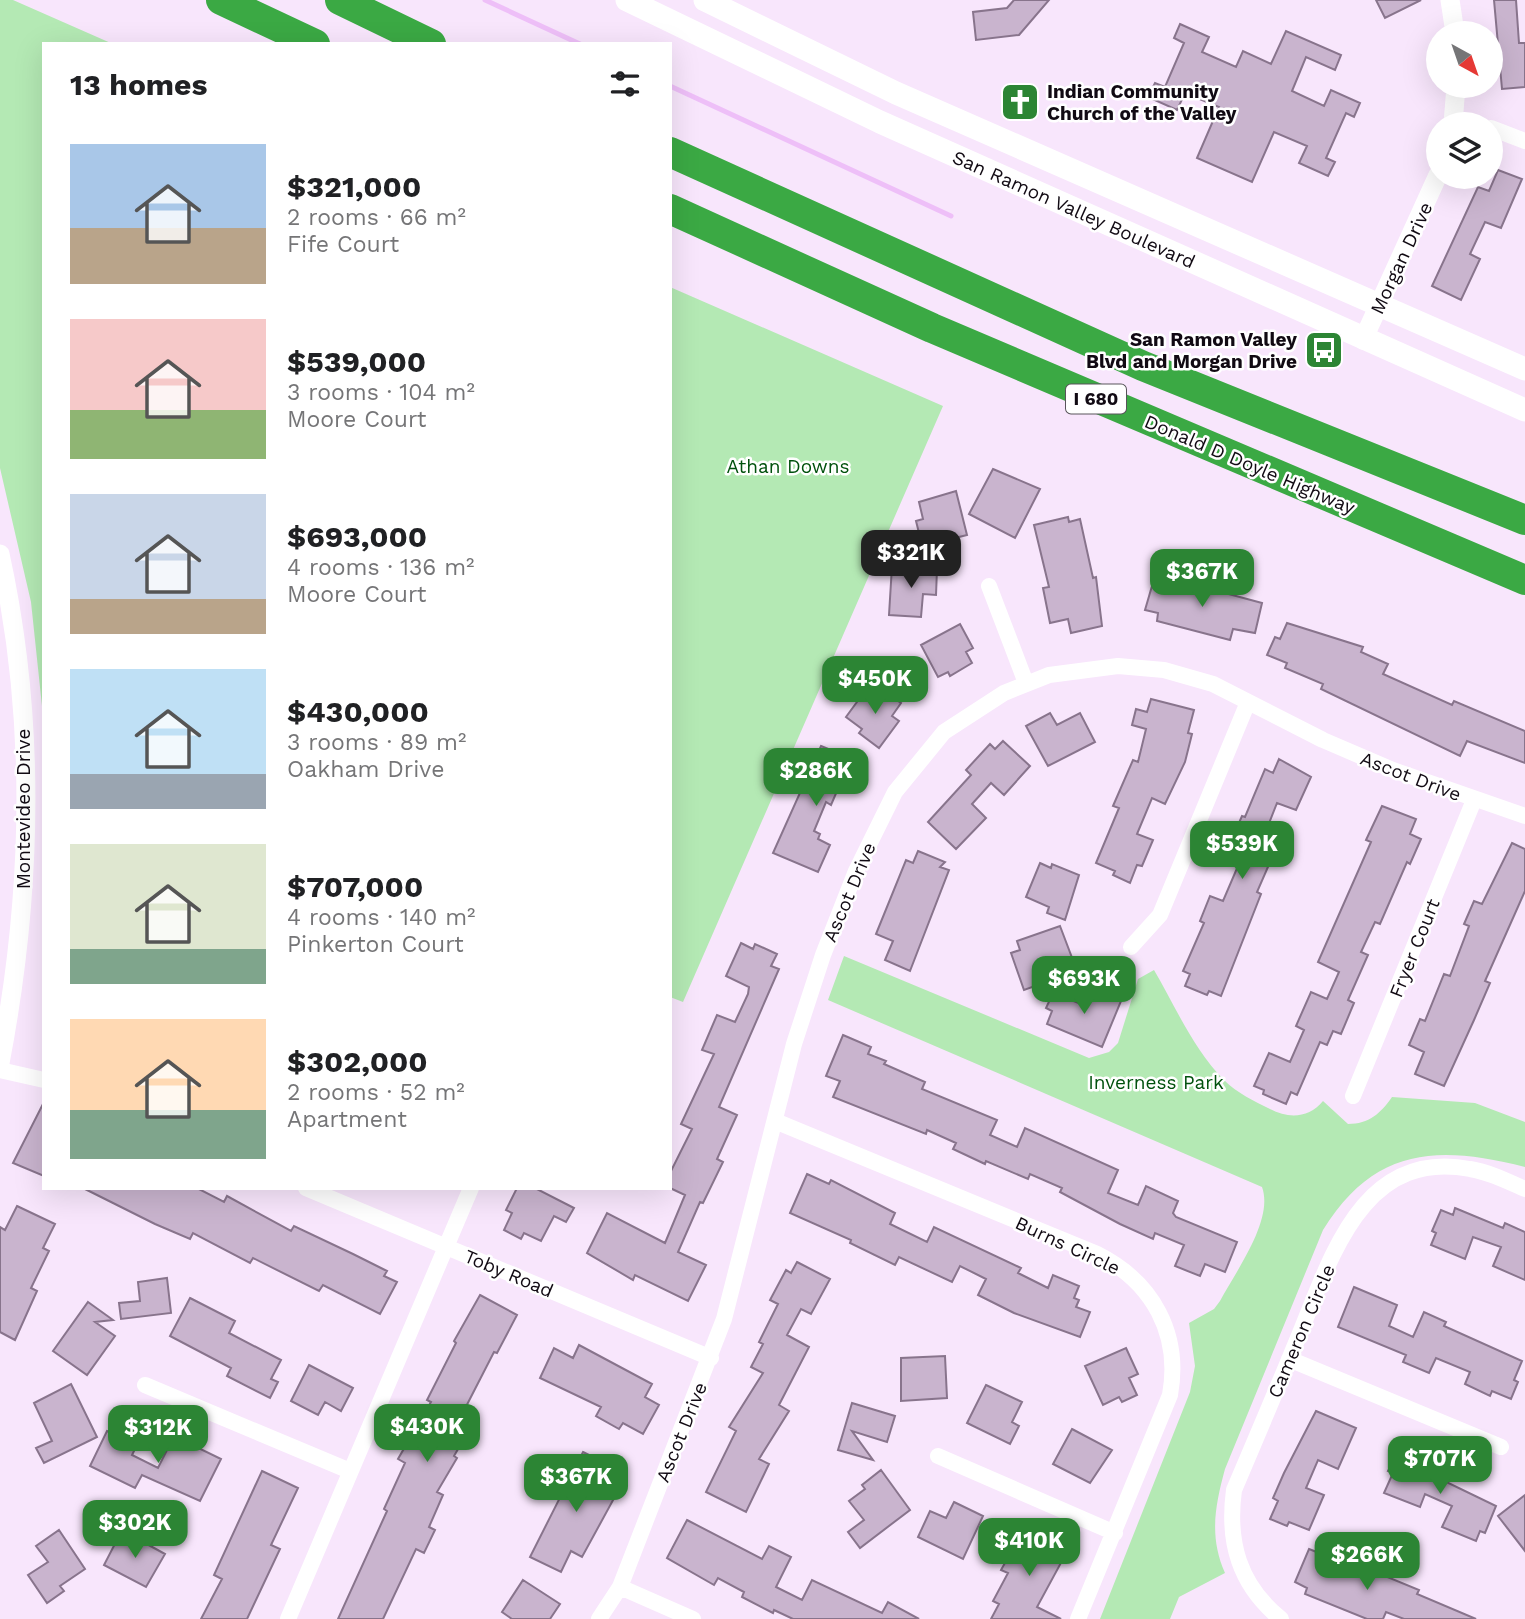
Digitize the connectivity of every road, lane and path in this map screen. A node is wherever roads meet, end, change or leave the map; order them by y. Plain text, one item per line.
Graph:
1 (221, 0) edge
2 (340, 0) edge
3 (627, 0) edge
4 (705, 0) edge
5 (1450, 0) edge
6 (1453, 21) edge
7 (311, 42) edge
8 (427, 42) edge
9 (1503, 133) edge
10 (1525, 141) edge
11 (672, 153) edge
12 (1431, 189) edge
13 (672, 210) edge
14 (1379, 306) junction
15 (1363, 340) junction
16 (1525, 369) edge
17 (1525, 410) edge
18 (1525, 520) edge
19 (0, 554) edge
20 (1525, 580) edge
21 (989, 586) dead end
22 (1026, 683) junction
23 (1248, 702) junction
24 (1474, 800) junction
25 (1525, 816) edge
26 (1131, 947) dead end
27 (0, 1063) edge
28 (0, 1070) edge
29 (42, 1080) edge
30 (1353, 1096) dead end
31 (775, 1121) junction
32 (1525, 1189) edge
33 (311, 1190) edge
34 (470, 1190) edge
35 (446, 1247) junction
36 (711, 1358) junction
37 (1289, 1359) junction
38 (145, 1385) dead end
39 (1501, 1447) dead end
40 (938, 1456) dead end
41 (350, 1471) junction
42 (1115, 1533) junction
43 (620, 1587) junction
44 (288, 1619) edge
45 (599, 1619) edge
46 (694, 1619) edge
47 (1078, 1619) edge
48 (1281, 1619) edge

1 - 7 highway
2 - 8 highway
3 - 15 main road, San Ramon Valley Boulevard
4 - 14 main road, San Ramon Valley Boulevard
5 - 6 street
9 - 10 street
11 - 18 highway, I 680
12 - 14 street, Morgan Drive
13 - 20 highway, Donald D Doyle Highway / I 680
14 - 15 street, Morgan Drive
14 - 16 main road, San Ramon Valley Boulevard
15 - 17 main road, San Ramon Valley Boulevard
19 - 27 street, Montevideo Drive
21 - 22 street
22 - 23 street, Ascot Drive
22 - 31 street, Ascot Drive
23 - 24 street, Ascot Drive
23 - 26 street
24 - 25 street, Ascot Drive
24 - 30 street, Fryer Court
28 - 29 street
31 - 36 street, Ascot Drive
31 - 42 street, Burns Circle
32 - 37 street, Cameron Circle
33 - 35 street, Toby Road
34 - 35 street
35 - 36 street, Toby Road
35 - 41 street
36 - 43 street, Ascot Drive
37 - 39 street
37 - 48 street, Cameron Circle
38 - 41 street
40 - 42 street
41 - 44 street
42 - 47 street, Burns Circle
43 - 45 street, Ascot Drive
43 - 46 street

